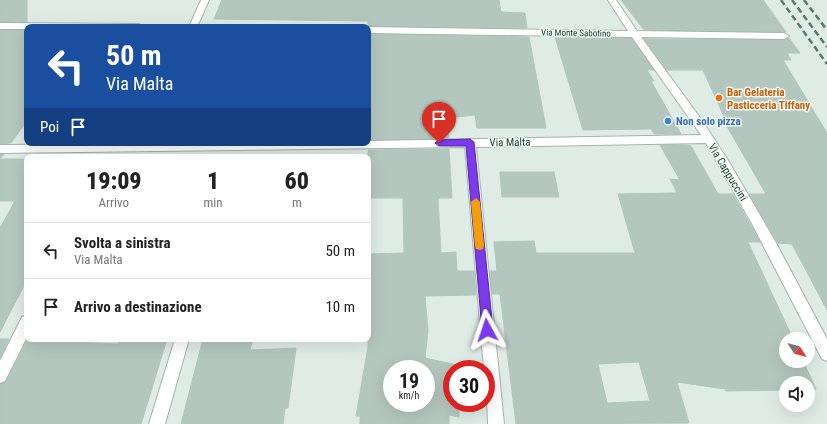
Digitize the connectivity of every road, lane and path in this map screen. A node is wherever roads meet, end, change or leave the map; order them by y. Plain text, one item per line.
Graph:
1 (205, 0) edge
2 (612, 0) edge
3 (194, 24) edge
4 (0, 26) edge
5 (24, 26) edge
6 (371, 30) edge
7 (633, 33) junction
8 (784, 36) dead end
9 (708, 139) junction
10 (24, 142) edge
11 (470, 142) junction
12 (20, 148) junction
13 (0, 149) edge
14 (111, 152) edge
15 (236, 152) edge
16 (24, 328) edge
17 (181, 342) edge
18 (827, 354) edge
19 (0, 376) edge
20 (157, 424) edge
21 (496, 424) edge

1 - 3 street
2 - 7 street, Via Cappuccini
4 - 5 street
6 - 7 street, Via Monte Sabotino
7 - 8 street, Via Monte Sabotino
7 - 9 street, Via Cappuccini
9 - 11 street, Via Malta
9 - 18 street, Via Cappuccini
10 - 12 street
11 - 15 street, Via Malta
11 - 21 street
12 - 13 street, Via Malta
12 - 14 street, Via Malta
14 - 15 street, Via Malta
16 - 19 street
17 - 20 street

